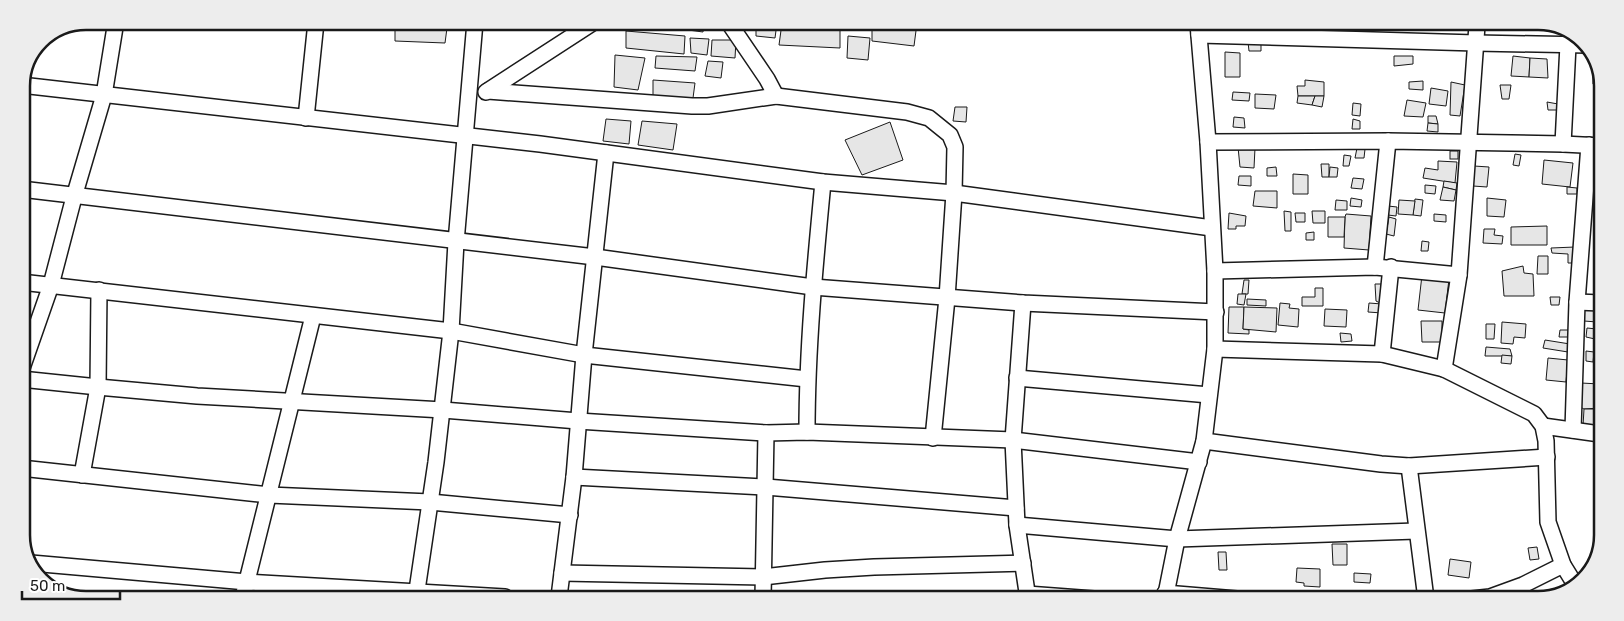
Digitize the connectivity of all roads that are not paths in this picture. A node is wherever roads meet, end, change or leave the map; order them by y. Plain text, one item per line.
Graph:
1 (115, 30) edge
2 (315, 30) edge
3 (474, 30) edge
4 (582, 30) edge
5 (734, 30) edge
6 (1199, 30) edge
7 (1219, 30) edge
8 (1477, 30) edge
9 (1476, 43) junction
10 (1568, 44) junction
11 (1575, 44) edge
12 (30, 86) edge
13 (488, 91) junction
14 (104, 95) junction
15 (776, 96) junction
16 (468, 103) junction
17 (306, 118) junction
18 (464, 136) junction
19 (1388, 141) junction
20 (1208, 142) junction
21 (1469, 142) junction
22 (1563, 144) junction
23 (1594, 146) edge
24 (606, 153) junction
25 (1594, 162) edge
26 (823, 182) junction
27 (30, 190) edge
28 (954, 193) junction
29 (74, 197) junction
30 (1212, 228) junction
31 (456, 242) junction
32 (595, 257) junction
33 (1375, 267) junction
34 (1391, 267) junction
35 (1215, 271) junction
36 (1459, 275) junction
37 (30, 283) edge
38 (51, 285) junction
39 (813, 287) junction
40 (99, 290) junction
41 (947, 298) junction
42 (1577, 302) junction
43 (1023, 303) junction
44 (1594, 303) edge
45 (1216, 312) junction
46 (314, 316) junction
47 (451, 331) junction
48 (30, 344) edge
49 (1215, 349) junction
50 (1382, 354) junction
51 (584, 355) junction
52 (1444, 369) junction
53 (1017, 378) junction
54 (807, 379) junction
55 (30, 380) edge
56 (98, 388) junction
57 (1209, 395) junction
58 (292, 401) junction
59 (443, 410) junction
60 (578, 421) junction
61 (1543, 426) junction
62 (1572, 430) junction
63 (807, 432) junction
64 (766, 433) junction
65 (1594, 433) edge
66 (933, 438) junction
67 (1013, 440) junction
68 (1204, 441) junction
69 (1547, 457) junction
70 (1200, 462) junction
71 (1409, 466) junction
72 (30, 469) edge
73 (82, 475) junction
74 (574, 477) junction
75 (766, 487) junction
76 (269, 495) junction
77 (430, 502) junction
78 (1016, 508) junction
79 (570, 515) junction
80 (1017, 525) junction
81 (1416, 531) junction
82 (1177, 539) junction
83 (1023, 563) junction
84 (39, 564) edge
85 (1563, 565) junction
86 (562, 573) junction
87 (763, 577) junction
88 (1572, 580) edge
89 (245, 589) edge
90 (324, 591) edge
91 (416, 591) edge
92 (560, 591) edge
93 (763, 591) edge
94 (1027, 591) edge
95 (1166, 591) edge
96 (1425, 591) edge
97 (1524, 591) edge

1 - 14 street
2 - 17 street
3 - 16 street
4 - 13 street
5 - 15 street
6 - 20 street
7 - 9 street
8 - 9 street
9 - 10 street
9 - 21 street
10 - 11 street
10 - 22 street
12 - 14 street
13 - 15 street
13 - 16 street
14 - 17 street
14 - 29 street
15 - 28 street
16 - 18 street
17 - 18 street
18 - 24 street
18 - 31 street
19 - 20 street
19 - 21 street
19 - 33 street
20 - 30 street
21 - 22 street
21 - 36 street
22 - 23 street
24 - 26 street
24 - 32 street
25 - 42 street
26 - 28 street
26 - 39 street
27 - 29 street
28 - 30 street
28 - 41 street
29 - 31 street
29 - 38 street
30 - 35 street
31 - 32 street
31 - 47 street
32 - 39 street
32 - 51 street
33 - 34 street
33 - 35 street
34 - 36 street
34 - 50 street
35 - 45 street
36 - 52 street
37 - 38 street
38 - 40 street
38 - 48 street
39 - 41 street
39 - 54 street
40 - 46 street
40 - 56 street
41 - 43 street
41 - 66 street
42 - 44 street
42 - 62 street
43 - 45 street
43 - 53 street
45 - 49 street
46 - 47 street
46 - 58 street
47 - 51 street
47 - 59 street
49 - 50 street
49 - 57 street
50 - 52 street
51 - 54 street
51 - 60 street
52 - 61 street
53 - 57 street
53 - 67 street
54 - 63 street
55 - 56 street
56 - 58 street
56 - 73 street
57 - 68 street
58 - 59 street
58 - 76 street
59 - 60 street
59 - 77 street
60 - 64 street
60 - 74 street
61 - 62 street
61 - 69 street
62 - 65 street
63 - 64 street
63 - 66 street
64 - 75 street
66 - 67 street
67 - 70 street
67 - 78 street
68 - 70 street
68 - 71 street
69 - 71 street
69 - 85 street
70 - 82 street
71 - 81 street
72 - 73 street
73 - 76 street
74 - 75 street
74 - 79 street
75 - 78 street
75 - 87 street
76 - 77 street
76 - 89 street
77 - 79 street
77 - 91 street
78 - 80 street
79 - 86 street
80 - 82 street
80 - 83 street
81 - 82 street
81 - 96 street
82 - 95 street
83 - 87 street
83 - 94 street
84 - 89 street
85 - 88 street
85 - 97 street
86 - 87 street
86 - 92 street
87 - 93 street
89 - 90 street

